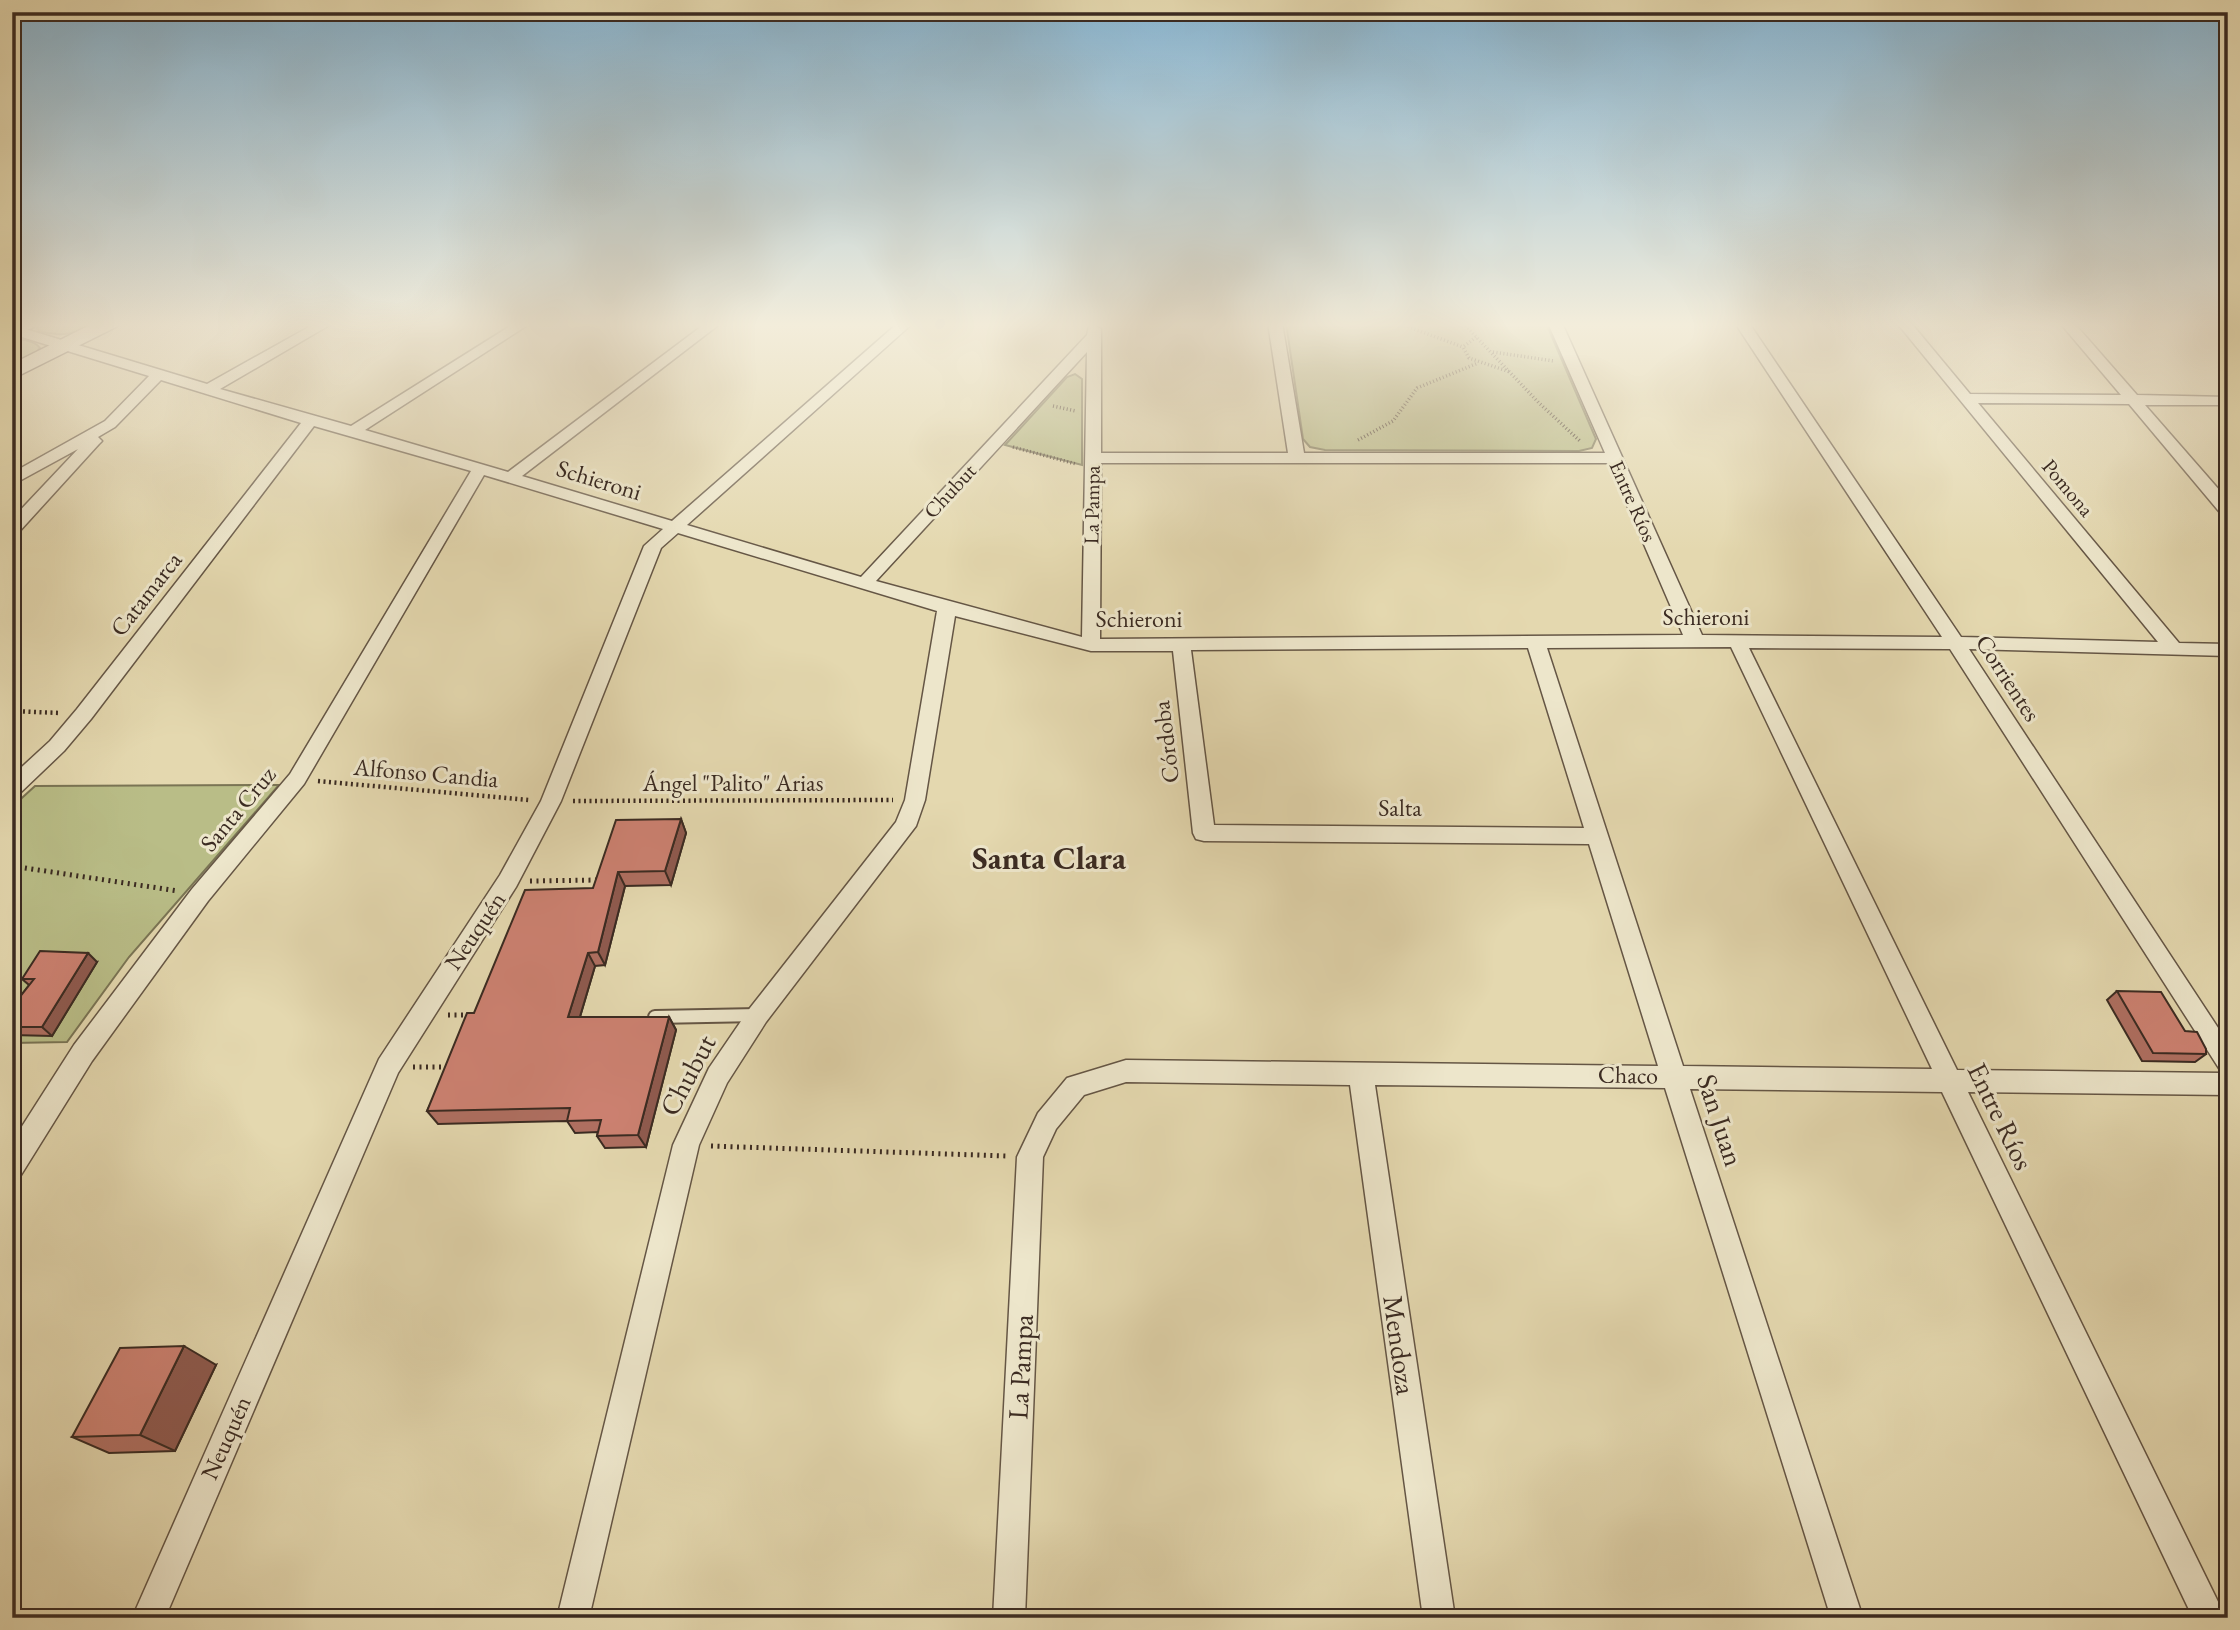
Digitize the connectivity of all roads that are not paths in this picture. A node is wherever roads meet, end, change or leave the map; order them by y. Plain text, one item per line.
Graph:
1 (134, 399) edge
2 (241, 399) edge
3 (404, 399) edge
4 (614, 399) edge
5 (821, 399) edge
6 (1034, 399) edge
7 (1092, 399) edge
8 (1287, 399) edge
9 (1588, 399) edge
10 (1793, 399) edge
11 (1967, 399) edge
12 (2054, 399) edge
13 (2131, 400) junction
14 (2228, 401) edge
15 (310, 421) junction
16 (110, 424) junction
17 (353, 431) junction
18 (1297, 458) junction
19 (1613, 458) junction
20 (1092, 463) junction
21 (480, 470) junction
22 (510, 478) junction
23 (12, 480) edge
24 (2228, 511) edge
25 (676, 528) junction
26 (12, 529) edge
27 (864, 584) junction
28 (947, 608) junction
29 (1696, 640) junction
30 (1535, 641) junction
31 (1737, 641) junction
32 (1181, 643) junction
33 (1956, 643) junction
34 (1091, 645) junction
35 (2174, 649) junction
36 (2228, 650) edge
37 (12, 789) edge
38 (1204, 834) joint
39 (1597, 836) junction
40 (758, 1015) junction
41 (635, 1018) edge
42 (2228, 1064) edge
43 (1361, 1073) junction
44 (1674, 1076) junction
45 (1948, 1079) junction
46 (2228, 1084) edge
47 (1047, 1121) joint
48 (12, 1166) edge
49 (148, 1618) edge
50 (573, 1618) edge
51 (1009, 1618) edge
52 (1439, 1618) edge
53 (1847, 1618) edge
54 (2210, 1618) edge

1 - 16 street
2 - 15 street, Schieroni
3 - 17 street
4 - 22 street
5 - 25 street, Neuquén
6 - 27 street, Chubut
7 - 20 street, La Pampa
8 - 18 street
9 - 19 street, Entre Ríos
10 - 33 street, Corrientes
11 - 35 street, Pomona
12 - 13 street
13 - 14 street
13 - 24 street
15 - 17 street, Schieroni
15 - 37 street, Catamarca
16 - 23 street
16 - 26 street
17 - 21 street, Schieroni
18 - 19 street
18 - 20 street
19 - 29 street, Entre Ríos
20 - 34 street, La Pampa
21 - 22 street, Schieroni
21 - 48 street, Santa Cruz
22 - 25 street, Schieroni
25 - 27 street, Schieroni
25 - 49 street, Neuquén
27 - 28 street, Schieroni
28 - 34 street, Schieroni
28 - 40 street, Chubut
29 - 30 street, Schieroni
29 - 31 street, Schieroni
30 - 32 street, Schieroni
30 - 39 street, San Juan
31 - 33 street, Schieroni
31 - 45 street, Entre Ríos
32 - 34 street, Schieroni
32 - 38 street, Córdoba
33 - 35 street, Schieroni
33 - 42 street, Corrientes
35 - 36 street, Schieroni
38 - 39 street, Salta
39 - 44 street, San Juan
40 - 41 lane
40 - 50 street, Chubut
43 - 44 street, Chaco
43 - 47 street, Chaco
43 - 52 street, Mendoza
44 - 45 street, Chaco
44 - 53 street, San Juan
45 - 46 street, Chaco
45 - 54 street, Entre Ríos
47 - 51 street, La Pampa

